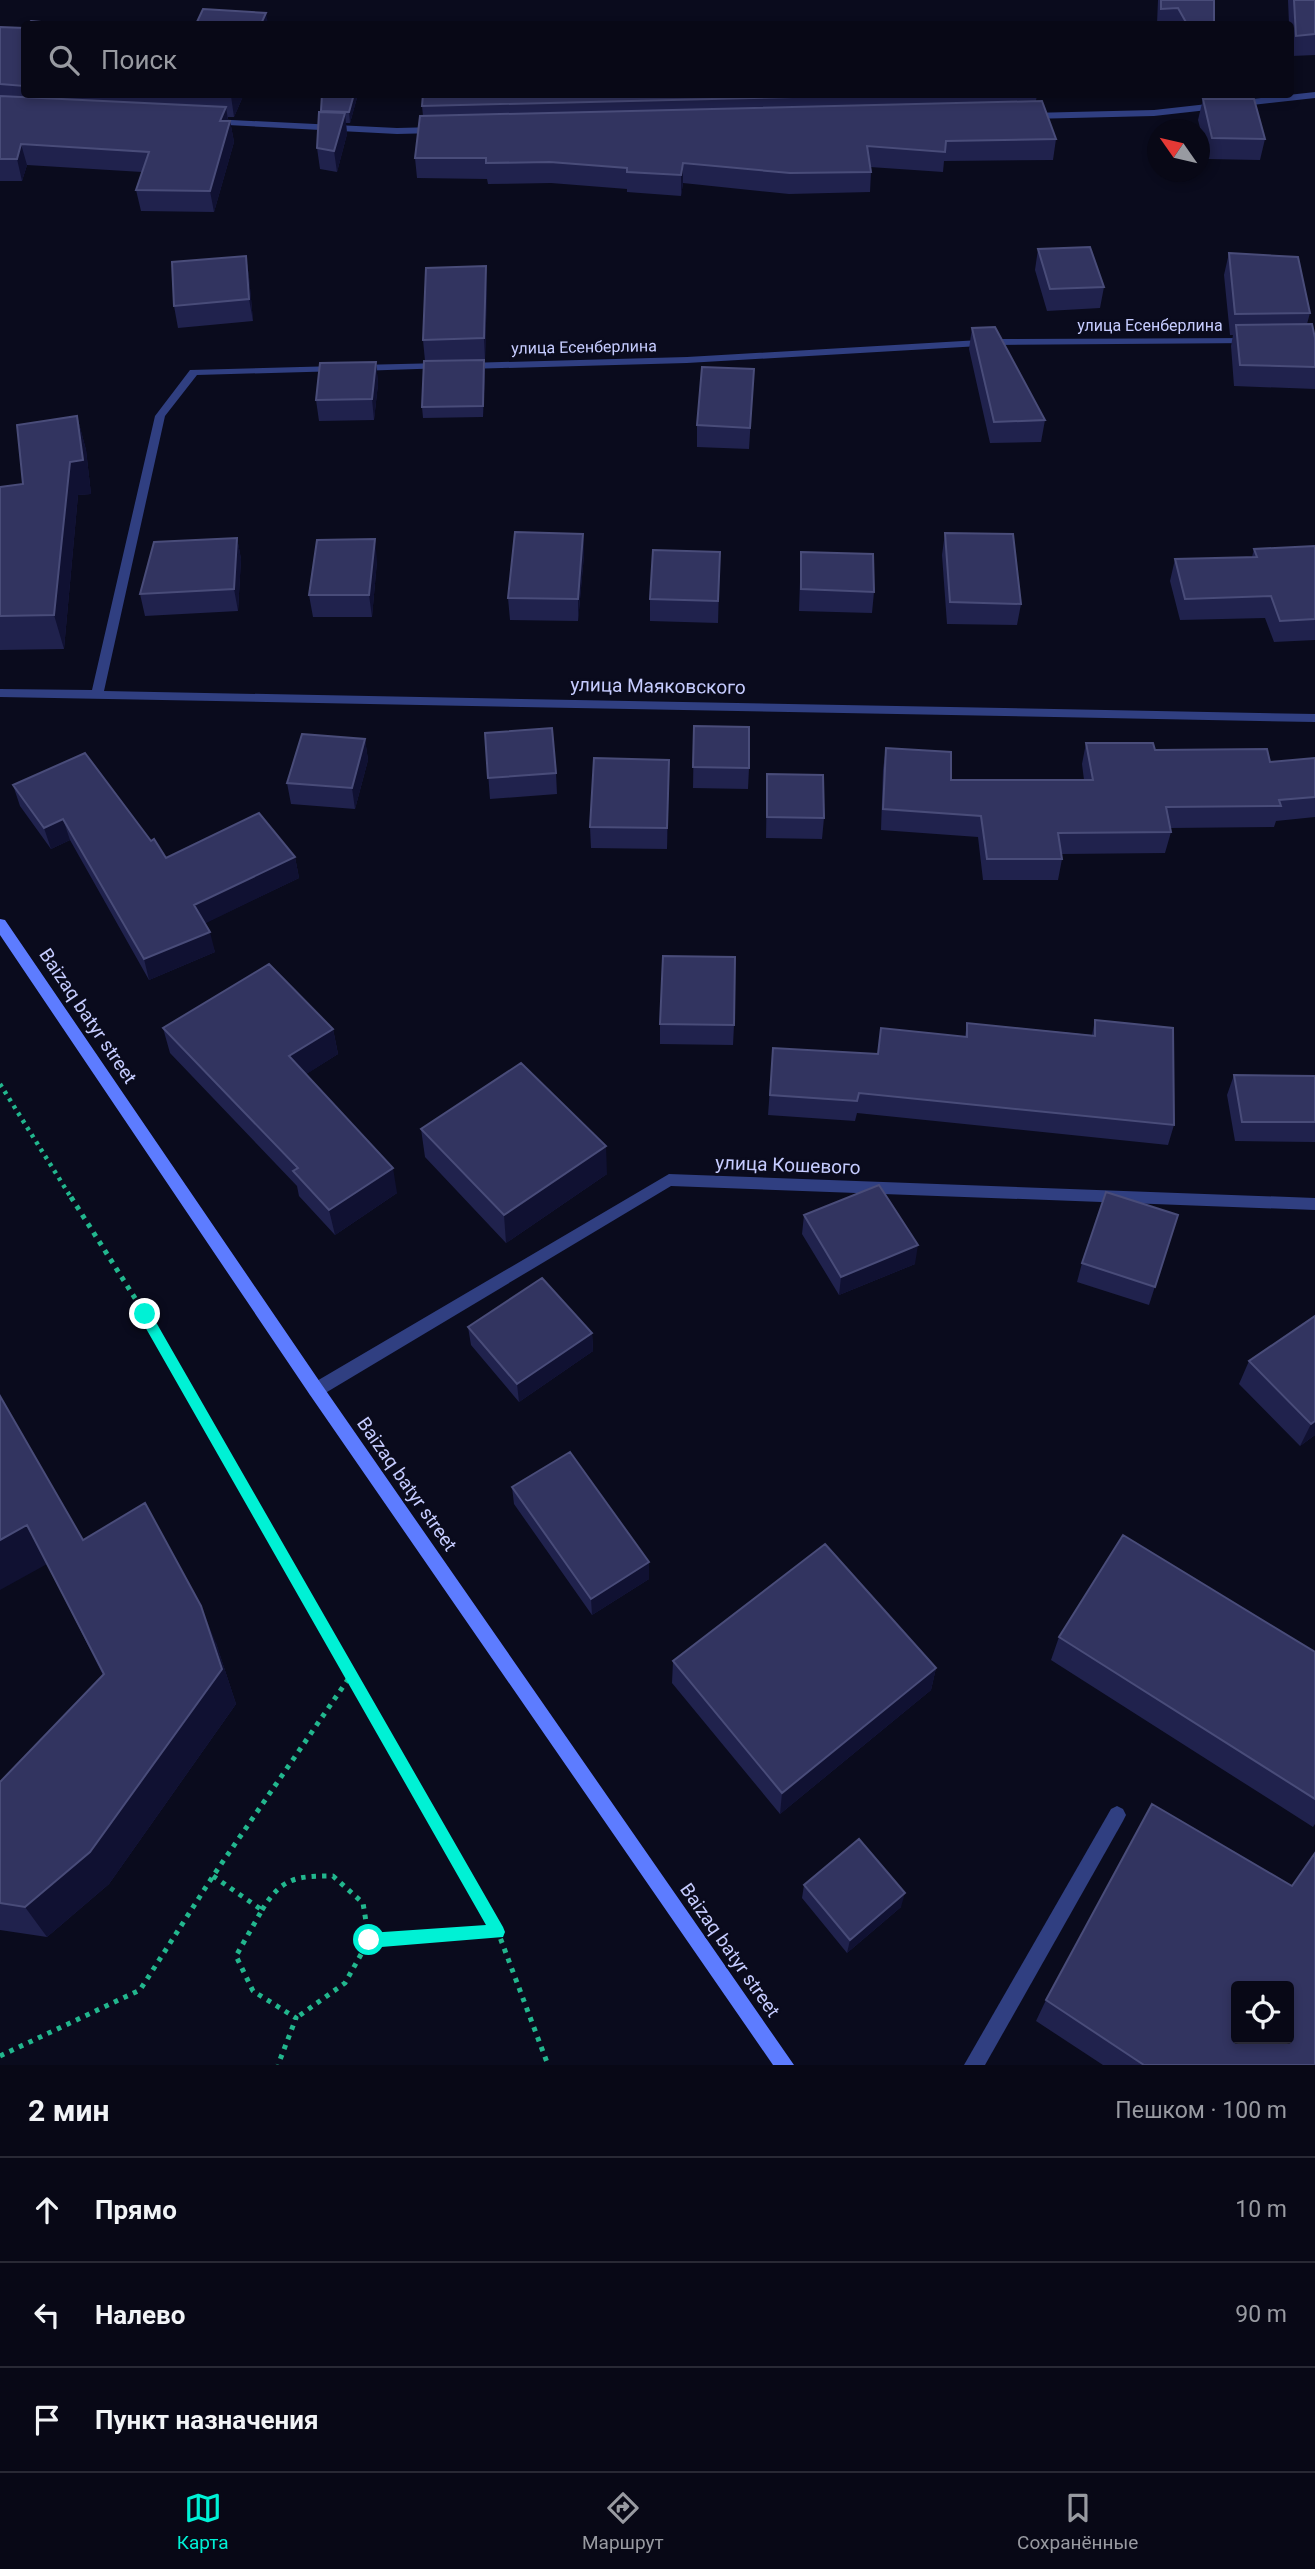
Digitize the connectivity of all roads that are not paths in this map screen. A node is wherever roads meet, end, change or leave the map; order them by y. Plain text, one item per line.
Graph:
1 (1315, 95) edge
2 (1294, 97) edge
3 (1288, 98) edge
4 (1016, 116) edge
5 (205, 121) edge
6 (452, 130) edge
7 (1260, 341) edge
8 (0, 693) edge
9 (97, 695) junction
10 (1315, 718) edge
11 (0, 924) edge
12 (1315, 1204) edge
13 (316, 1390) junction
14 (1117, 1815) dead end
15 (784, 2065) edge
16 (974, 2065) edge

1 - 2 street
3 - 4 street
5 - 6 street
7 - 9 street, улица Есенберлина
8 - 9 street, улица Маяковского
9 - 10 street, улица Маяковского
11 - 13 main road, Baizaq batyr street
12 - 13 street, улица Кошевого
13 - 15 main road, Baizaq batyr street
14 - 16 street

